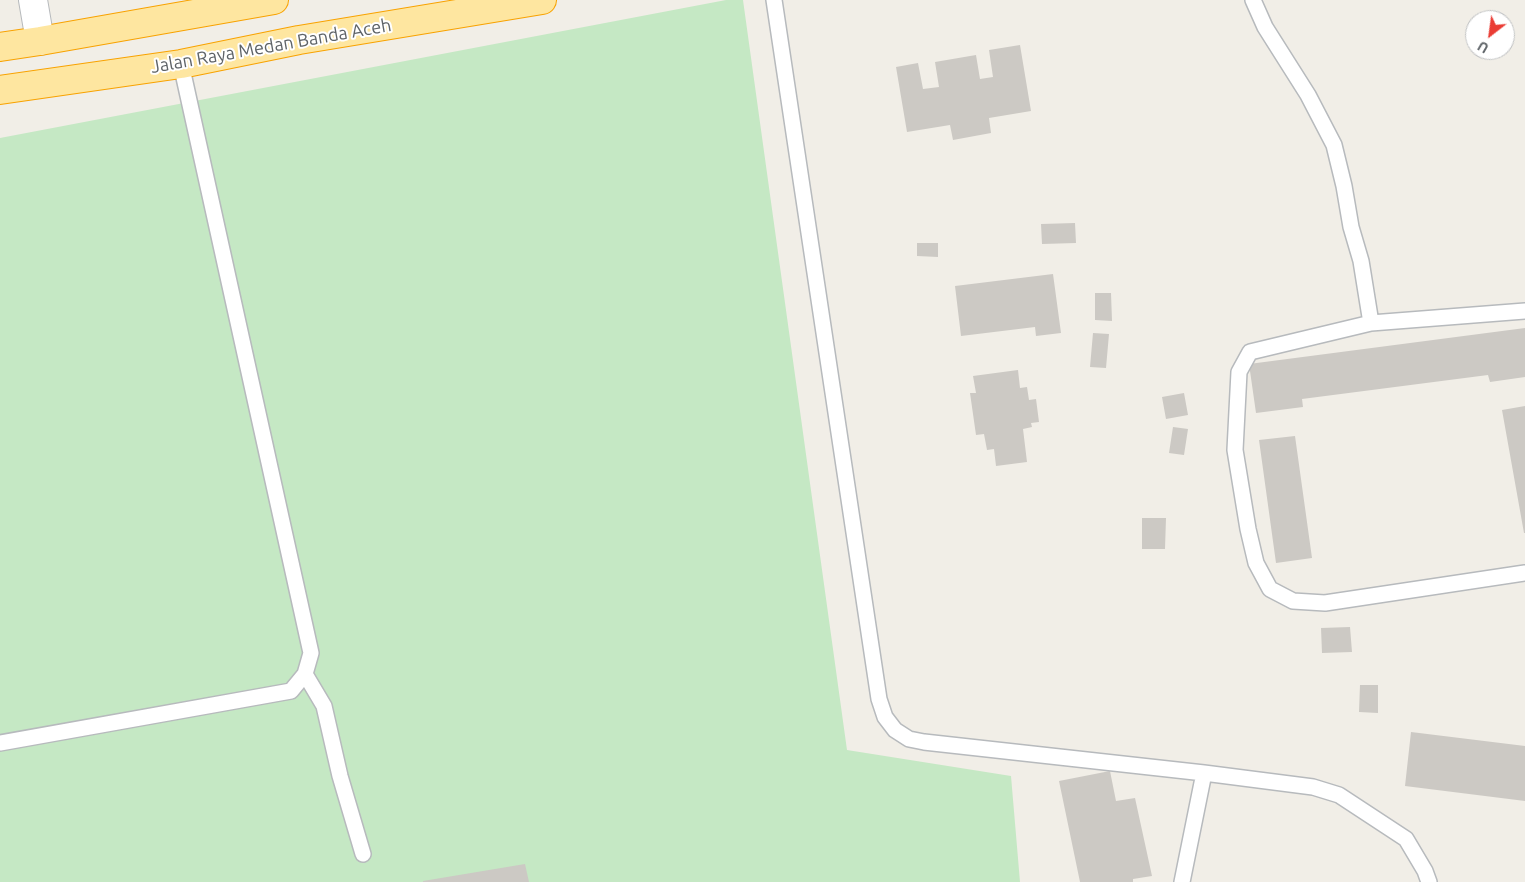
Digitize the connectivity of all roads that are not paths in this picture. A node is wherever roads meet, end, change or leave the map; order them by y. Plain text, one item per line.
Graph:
1 (33, 0) edge
2 (274, 0) edge
3 (542, 0) edge
4 (774, 0) edge
5 (1252, 0) edge
6 (175, 8) edge
7 (40, 41) junction
8 (0, 47) edge
9 (181, 64) junction
10 (0, 90) edge
11 (1525, 311) edge
12 (1371, 323) junction
13 (1525, 573) edge
14 (305, 674) junction
15 (0, 743) edge
16 (1204, 773) junction
17 (363, 854) dead end
18 (1182, 882) edge
19 (1429, 882) edge

1 - 7 street
2 - 6 highway
3 - 9 highway, Jalan Raya Medan Banda Aceh
4 - 16 lane
5 - 12 lane
6 - 7 highway
7 - 8 highway
9 - 10 highway, Jalan Raya Medan Banda Aceh
9 - 14 lane
11 - 12 lane
12 - 13 lane
14 - 15 lane
14 - 17 lane
16 - 18 lane
16 - 19 lane

